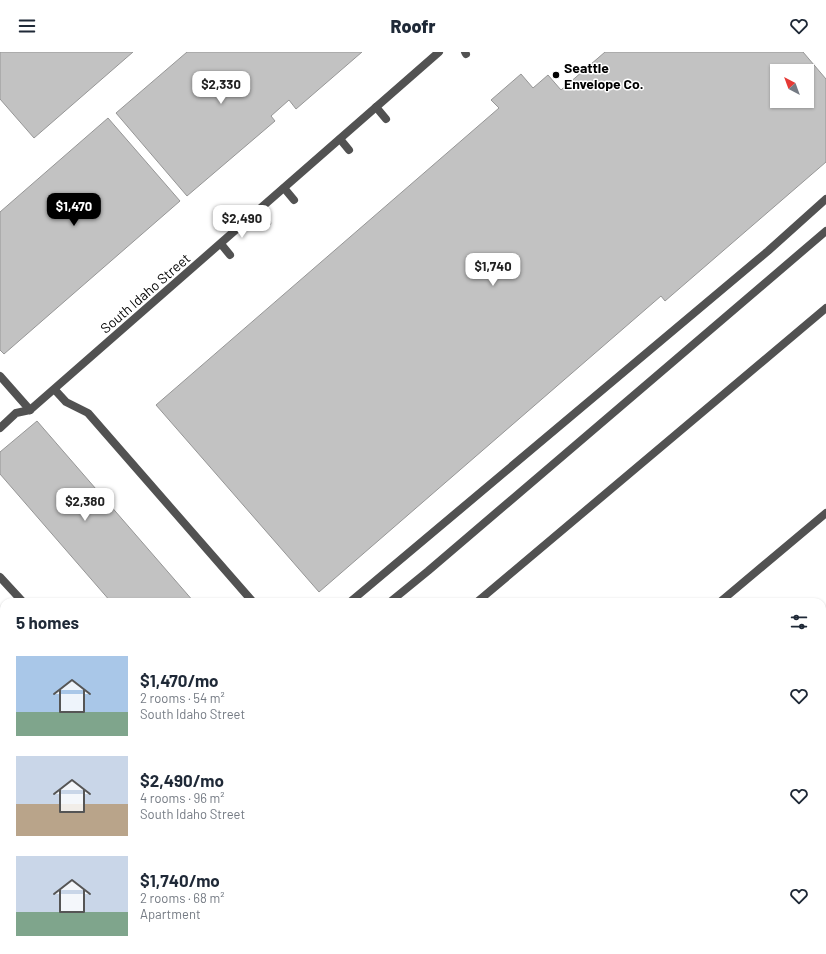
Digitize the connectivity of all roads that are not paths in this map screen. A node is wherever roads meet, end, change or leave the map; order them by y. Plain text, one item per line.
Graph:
1 (440, 52) edge
2 (376, 107) junction
3 (386, 119) dead end
4 (340, 139) junction
5 (349, 150) dead end
6 (284, 188) junction
7 (826, 199) edge
8 (294, 200) dead end
9 (258, 212) junction
10 (268, 223) dead end
11 (825, 235) edge
12 (221, 244) junction
13 (230, 255) dead end
14 (826, 308) edge
15 (0, 376) edge
16 (55, 390) junction
17 (30, 410) junction
18 (0, 428) edge
19 (826, 513) edge
20 (0, 577) edge
21 (19, 598) edge
22 (250, 598) edge
23 (355, 598) edge
24 (395, 598) edge
25 (481, 598) edge
26 (725, 598) edge

1 - 2 street, South Idaho Street
2 - 3 street
2 - 4 street, South Idaho Street
4 - 5 street
4 - 6 street, South Idaho Street
6 - 8 street
6 - 9 street, South Idaho Street
7 - 23 street
9 - 10 street
9 - 12 street, South Idaho Street
11 - 24 street
12 - 13 street
12 - 16 street, South Idaho Street
14 - 25 street
15 - 17 street
16 - 17 street, South Idaho Street
16 - 22 street
17 - 18 street, South Idaho Street
19 - 26 street
20 - 21 street

